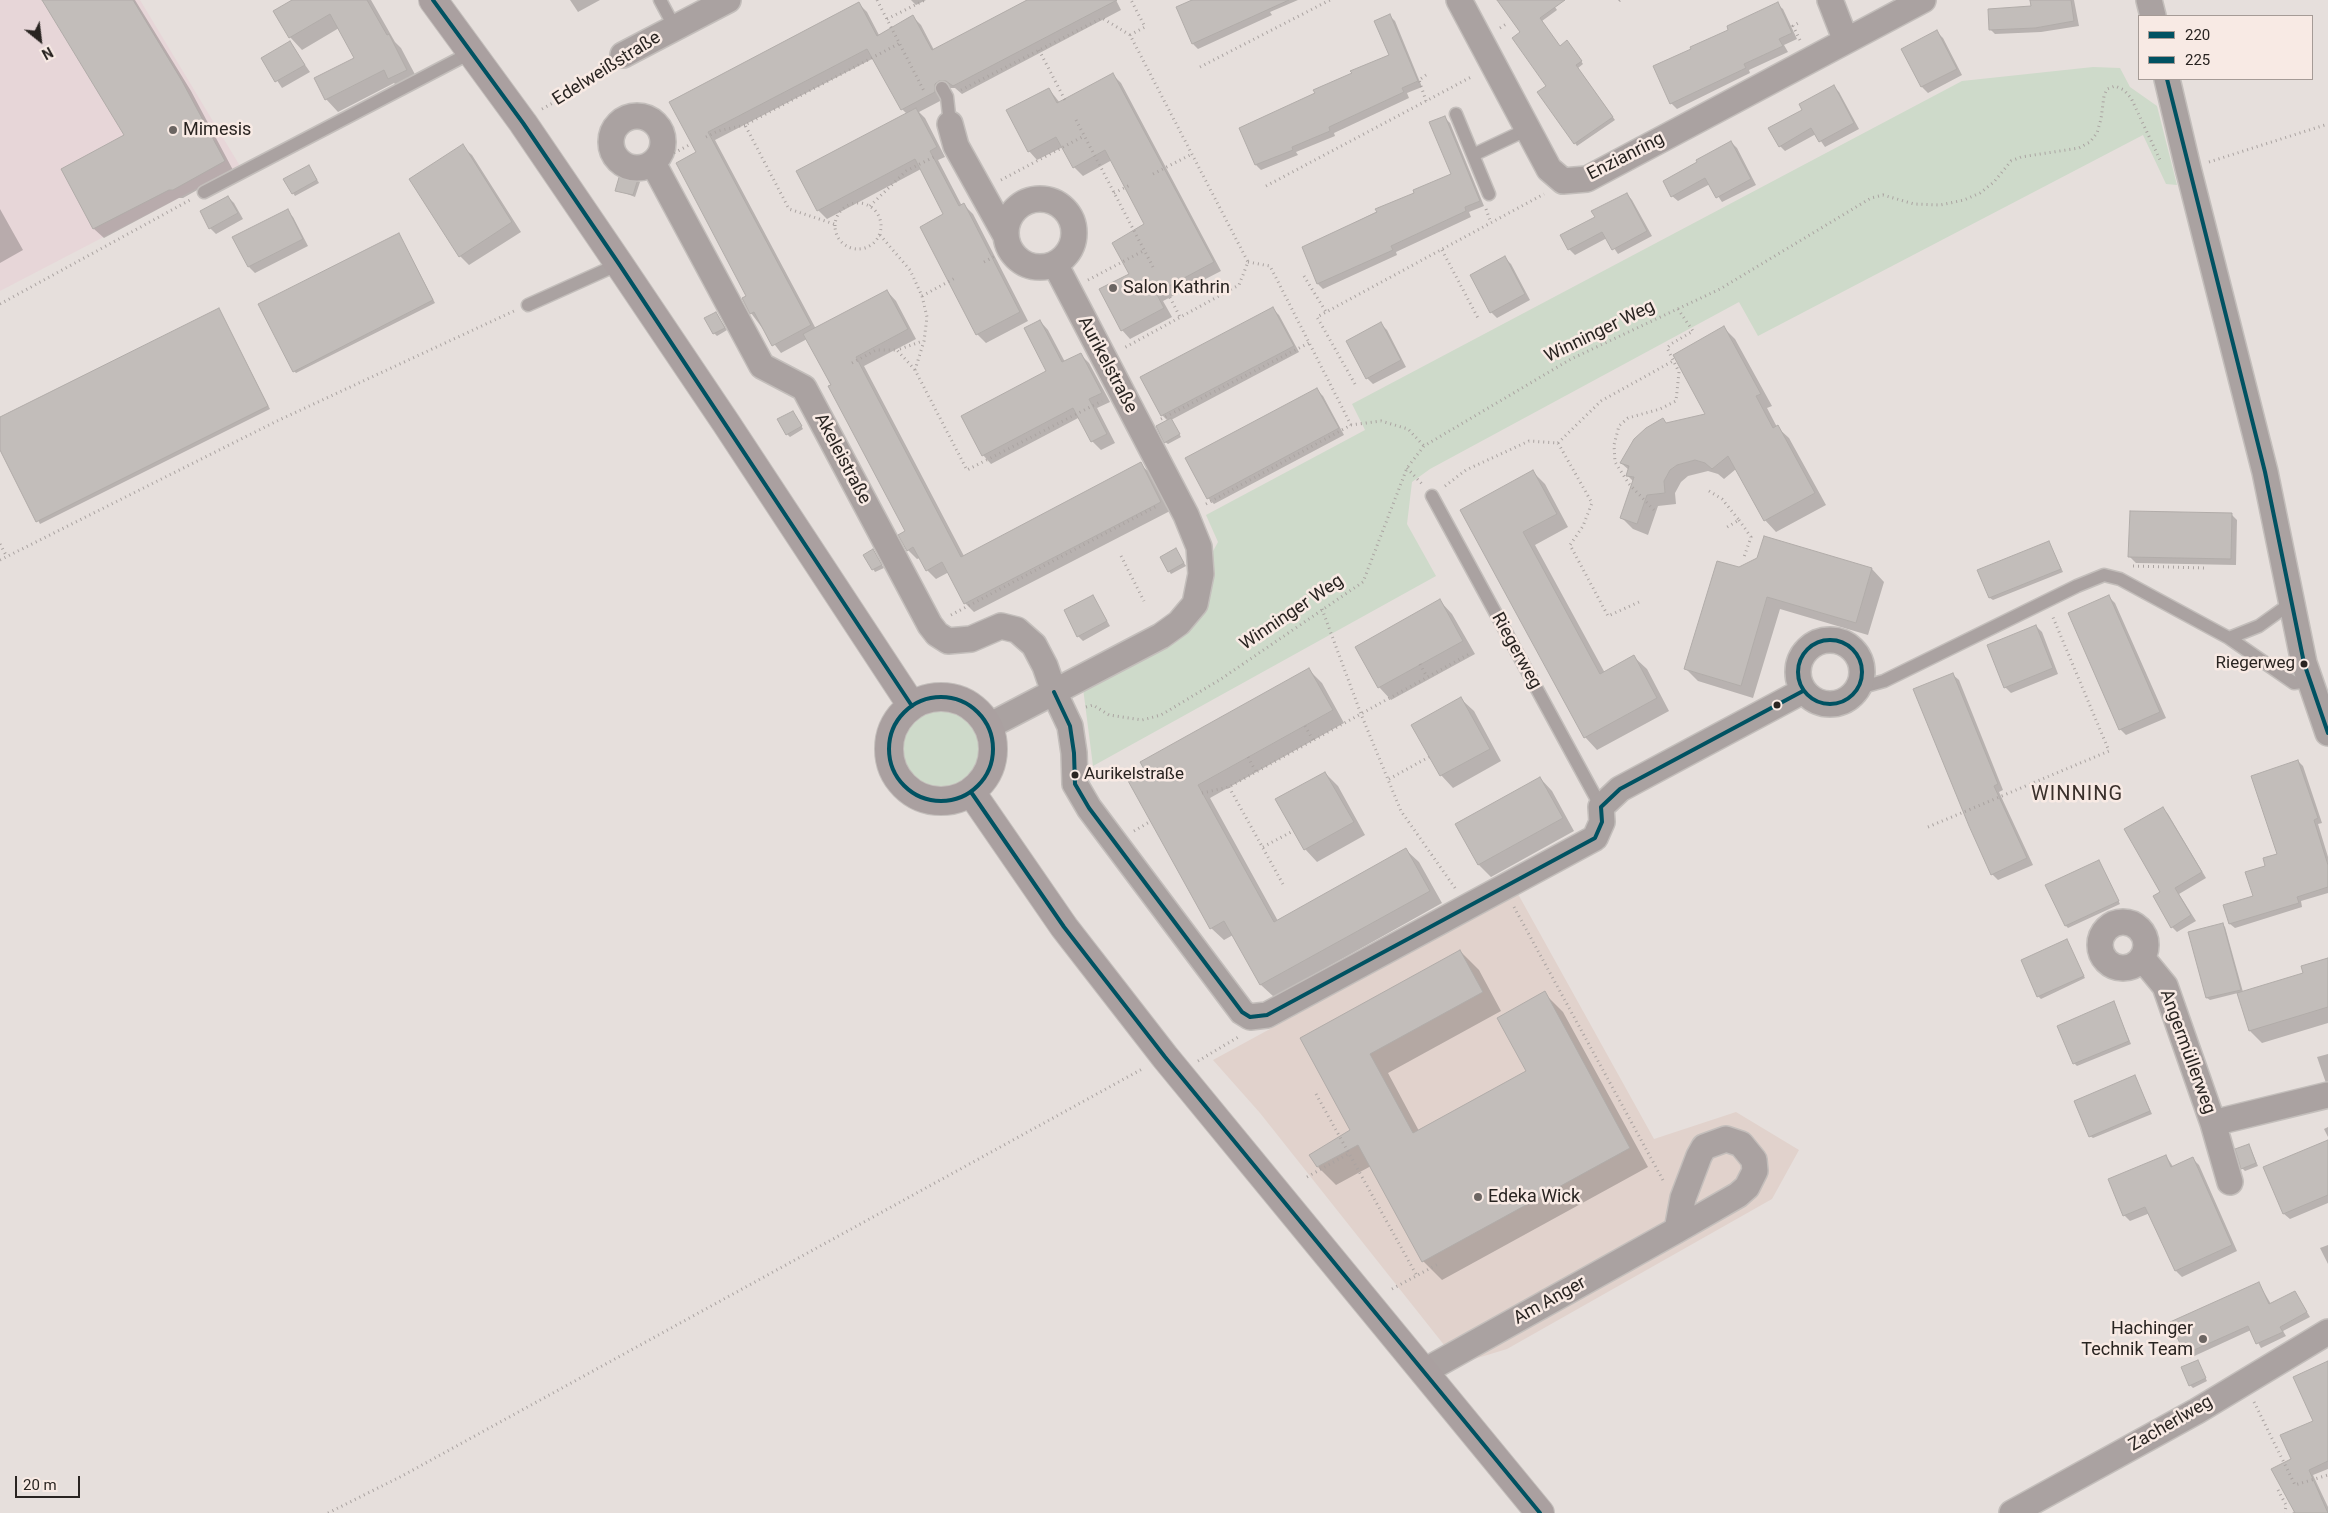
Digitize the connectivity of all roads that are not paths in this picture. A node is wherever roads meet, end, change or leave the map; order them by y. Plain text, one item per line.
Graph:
1 (433, 0) edge
2 (660, 0) edge
3 (728, 0) edge
4 (1459, 0) edge
5 (1830, 0) edge
6 (1923, 0) edge
7 (2149, 0) edge
8 (2153, 15) edge
9 (675, 28) junction
10 (1846, 41) junction
11 (472, 52) junction
12 (623, 55) road end
13 (2167, 80) edge
14 (945, 93) road end
15 (1456, 114) dead end
16 (1528, 129) junction
17 (953, 135) joint
18 (1473, 155) junction
19 (658, 158) road end
20 (204, 192) road end
21 (1489, 194) dead end
22 (1006, 236) junction
23 (619, 264) junction
24 (1055, 264) junction
25 (528, 305) road end
26 (1432, 496) road end
27 (2291, 603) junction
28 (2229, 638) junction
29 (2308, 681) junction
30 (1859, 688) junction
31 (1803, 691) junction
32 (1054, 692) junction
33 (912, 706) junction
34 (988, 726) junction
35 (2328, 733) edge
36 (971, 792) junction
37 (1601, 806) junction
38 (2142, 958) dead end
39 (2328, 1095) edge
40 (2213, 1123) junction
41 (2230, 1182) dead end
42 (1677, 1230) dead end
43 (2328, 1332) edge
44 (1423, 1372) junction
45 (1540, 1513) edge
46 (2012, 1513) edge

1 - 11 main road
2 - 9 lane, Edelweißstraße
3 - 9 street, Edelweißstraße
4 - 16 street, Enzianring
5 - 10 street
6 - 10 street, Enzianring
7 - 8 street
9 - 12 street, Edelweißstraße
10 - 16 street, Enzianring
11 - 20 lane
11 - 23 main road
13 - 27 street
14 - 17 lane
15 - 18 lane
16 - 18 lane
17 - 22 street
18 - 21 lane
19 - 32 street, Akeleistraße
22 - 24 street
22 - 24 street
23 - 25 lane
23 - 33 main road
24 - 32 street, Aurikelstraße
26 - 37 lane, Riegerweg
27 - 28 lane
27 - 29 street
28 - 29 lane
28 - 30 lane
29 - 35 street
30 - 31 street
30 - 31 street
31 - 37 street
32 - 34 street, Aurikelstraße
32 - 37 street
33 - 34 main road
33 - 36 main road
34 - 36 main road
36 - 44 main road
38 - 40 street, Angermüllerweg
39 - 40 street, Angermüllerweg
40 - 41 street, Angermüllerweg
42 - 44 street, Am Anger
43 - 46 street, Zacherlweg
44 - 45 main road

